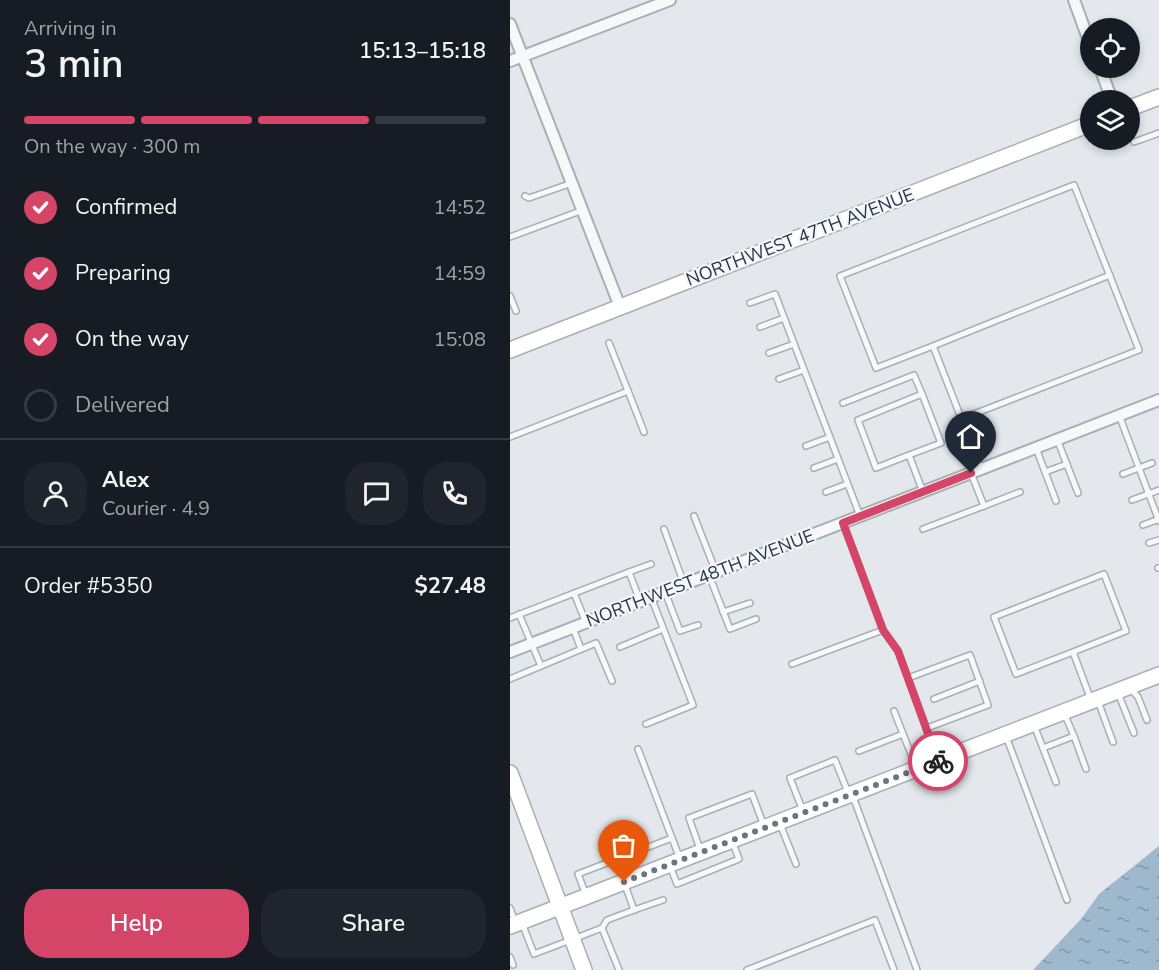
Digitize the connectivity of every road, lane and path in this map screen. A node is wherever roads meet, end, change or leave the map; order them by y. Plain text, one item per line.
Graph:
1 (670, 0) edge
2 (1074, 0) edge
3 (1081, 18) edge
4 (510, 24) edge
5 (522, 56) junction
6 (510, 61) edge
7 (1159, 97) edge
8 (1140, 104) edge
9 (1080, 128) edge
10 (1159, 133) edge
11 (1140, 140) edge
12 (572, 183) junction
13 (525, 196) dead end
14 (583, 210) junction
15 (510, 237) edge
16 (1110, 275) junction
17 (510, 296) edge
18 (750, 303) dead end
19 (620, 307) junction
20 (516, 311) dead end
21 (784, 318) junction
22 (760, 327) dead end
23 (609, 343) dead end
24 (794, 344) junction
25 (933, 346) junction
26 (510, 350) edge
27 (769, 353) dead end
28 (804, 370) junction
29 (779, 379) dead end
30 (628, 391) junction
31 (922, 394) junction
32 (1159, 400) edge
33 (843, 404) dead end
34 (1119, 415) junction
35 (961, 419) junction
36 (644, 432) dead end
37 (510, 437) edge
38 (830, 437) junction
39 (1057, 440) junction
40 (806, 446) dead end
41 (1036, 448) junction
42 (909, 455) junction
43 (838, 459) junction
44 (1152, 463) dead end
45 (1067, 464) junction
46 (814, 468) dead end
47 (1139, 468) junction
48 (976, 471) junction
49 (1045, 472) junction
50 (1123, 474) dead end
51 (847, 484) junction
52 (1159, 490) edge
53 (826, 492) dead end
54 (923, 492) junction
55 (1020, 492) dead end
56 (1078, 493) dead end
57 (1149, 494) junction
58 (1132, 500) dead end
59 (1056, 501) dead end
60 (984, 506) junction
61 (694, 516) dead end
62 (860, 516) junction
63 (1159, 520) edge
64 (843, 523) junction
65 (1143, 525) dead end
66 (664, 529) dead end
67 (923, 529) dead end
68 (1159, 540) edge
69 (1149, 543) dead end
70 (651, 564) dead end
71 (629, 572) junction
72 (713, 573) junction
73 (684, 584) junction
74 (665, 592) junction
75 (574, 593) junction
76 (646, 599) junction
77 (750, 603) dead end
78 (723, 612) junction
79 (519, 614) junction
80 (510, 618) edge
81 (756, 619) dead end
82 (586, 622) junction
83 (698, 625) dead end
84 (573, 628) junction
85 (663, 630) junction
86 (883, 630) junction
87 (531, 644) junction
88 (620, 646) dead end
89 (581, 649) junction
90 (510, 652) edge
91 (1073, 652) junction
92 (792, 664) dead end
93 (541, 666) junction
94 (1159, 675) edge
95 (908, 678) junction
96 (510, 679) edge
97 (612, 681) dead end
98 (980, 681) junction
99 (1123, 689) junction
100 (934, 699) dead end
101 (1094, 700) junction
102 (894, 711) dead end
103 (1064, 712) junction
104 (1147, 720) dead end
105 (646, 724) dead end
106 (1034, 724) junction
107 (927, 728) junction
108 (1134, 733) dead end
109 (903, 734) junction
110 (1006, 734) junction
111 (1074, 736) junction
112 (1113, 742) dead end
113 (1043, 748) junction
114 (638, 749) dead end
115 (859, 751) dead end
116 (939, 760) junction
117 (917, 769) junction
118 (1086, 769) dead end
119 (510, 773) edge
120 (1056, 782) dead end
121 (849, 795) junction
122 (804, 813) junction
123 (772, 825) junction
124 (672, 838) junction
125 (731, 841) junction
126 (701, 852) junction
127 (618, 858) junction
128 (675, 862) junction
129 (796, 864) dead end
130 (625, 882) junction
131 (587, 896) junction
132 (663, 900) dead end
133 (1067, 900) dead end
134 (560, 907) junction
135 (510, 908) edge
136 (634, 910) junction
137 (516, 924) edge
138 (602, 928) junction
139 (572, 939) junction
140 (510, 957) edge
141 (513, 965) dead end
142 (584, 970) edge
143 (619, 970) edge
144 (747, 970) edge
145 (894, 970) edge
146 (917, 970) edge

1 - 5 street
2 - 3 street
4 - 5 street
5 - 6 street
5 - 12 street
7 - 8 street
9 - 19 street, NORTHWEST 47TH AVENUE
10 - 11 lane
12 - 13 lane
12 - 14 street
14 - 15 lane
14 - 19 street
16 - 25 lane
16 - 25 lane
16 - 35 lane
17 - 20 lane
18 - 21 lane
19 - 26 street, NORTHWEST 47TH AVENUE
21 - 22 lane
21 - 24 lane
23 - 30 lane
24 - 27 lane
24 - 28 lane
25 - 35 lane
28 - 29 lane
28 - 38 lane
30 - 36 lane
30 - 37 lane
31 - 33 lane
31 - 42 lane
31 - 42 lane
32 - 34 street, NORTHWEST 48TH AVENUE
34 - 39 street, NORTHWEST 48TH AVENUE
34 - 47 lane
35 - 48 lane
38 - 40 lane
38 - 43 lane
39 - 41 street, NORTHWEST 48TH AVENUE
39 - 45 lane
41 - 48 street, NORTHWEST 48TH AVENUE
41 - 49 lane
42 - 54 lane
43 - 46 lane
43 - 51 lane
44 - 47 lane
45 - 49 lane
45 - 56 lane
47 - 50 lane
47 - 57 lane
48 - 54 street, NORTHWEST 48TH AVENUE
48 - 60 lane
49 - 59 lane
51 - 53 lane
51 - 62 lane
52 - 57 lane
54 - 62 street, NORTHWEST 48TH AVENUE
55 - 60 lane
57 - 58 lane
57 - 63 lane
60 - 67 lane
61 - 72 lane
62 - 64 street, NORTHWEST 48TH AVENUE
63 - 65 lane
64 - 72 street, NORTHWEST 48TH AVENUE
64 - 86 lane
66 - 73 lane
68 - 69 lane
70 - 71 lane
71 - 75 lane
71 - 76 lane
72 - 73 street, NORTHWEST 48TH AVENUE
72 - 78 lane
73 - 74 street, NORTHWEST 48TH AVENUE
74 - 76 street, NORTHWEST 48TH AVENUE
74 - 83 lane
75 - 79 lane
75 - 82 lane
76 - 82 street, NORTHWEST 48TH AVENUE
76 - 85 lane
77 - 78 lane
78 - 81 lane
79 - 80 lane
79 - 87 lane
82 - 84 street, NORTHWEST 48TH AVENUE
84 - 87 street, NORTHWEST 48TH AVENUE
84 - 89 lane
85 - 88 lane
85 - 105 lane
86 - 92 lane
86 - 95 lane
87 - 90 street, NORTHWEST 48TH AVENUE
87 - 93 lane
89 - 93 lane
89 - 97 lane
91 - 91 lane
91 - 101 lane
93 - 96 lane
94 - 99 street
95 - 98 lane
95 - 107 lane
98 - 100 lane
98 - 107 lane
99 - 101 street
99 - 104 lane
99 - 108 lane
101 - 103 street
101 - 112 lane
102 - 109 lane
103 - 106 street
103 - 111 lane
106 - 110 street
106 - 113 lane
107 - 116 lane
109 - 115 lane
109 - 117 lane
110 - 116 street
110 - 133 lane
111 - 113 lane
111 - 118 lane
113 - 120 lane
114 - 124 lane
116 - 117 street
117 - 121 street
119 - 134 street
121 - 122 street
121 - 122 lane
121 - 146 lane
122 - 123 street
123 - 125 street
123 - 126 lane
123 - 129 lane
124 - 127 lane
124 - 128 lane
125 - 126 street
125 - 128 lane
126 - 128 street
127 - 130 lane
127 - 131 lane
128 - 130 street
130 - 131 street
130 - 136 lane
131 - 134 street
132 - 136 lane
134 - 137 street
134 - 139 street
135 - 137 lane
136 - 138 lane
137 - 139 lane
138 - 139 lane
138 - 143 lane
139 - 142 street
140 - 141 lane
144 - 145 lane

